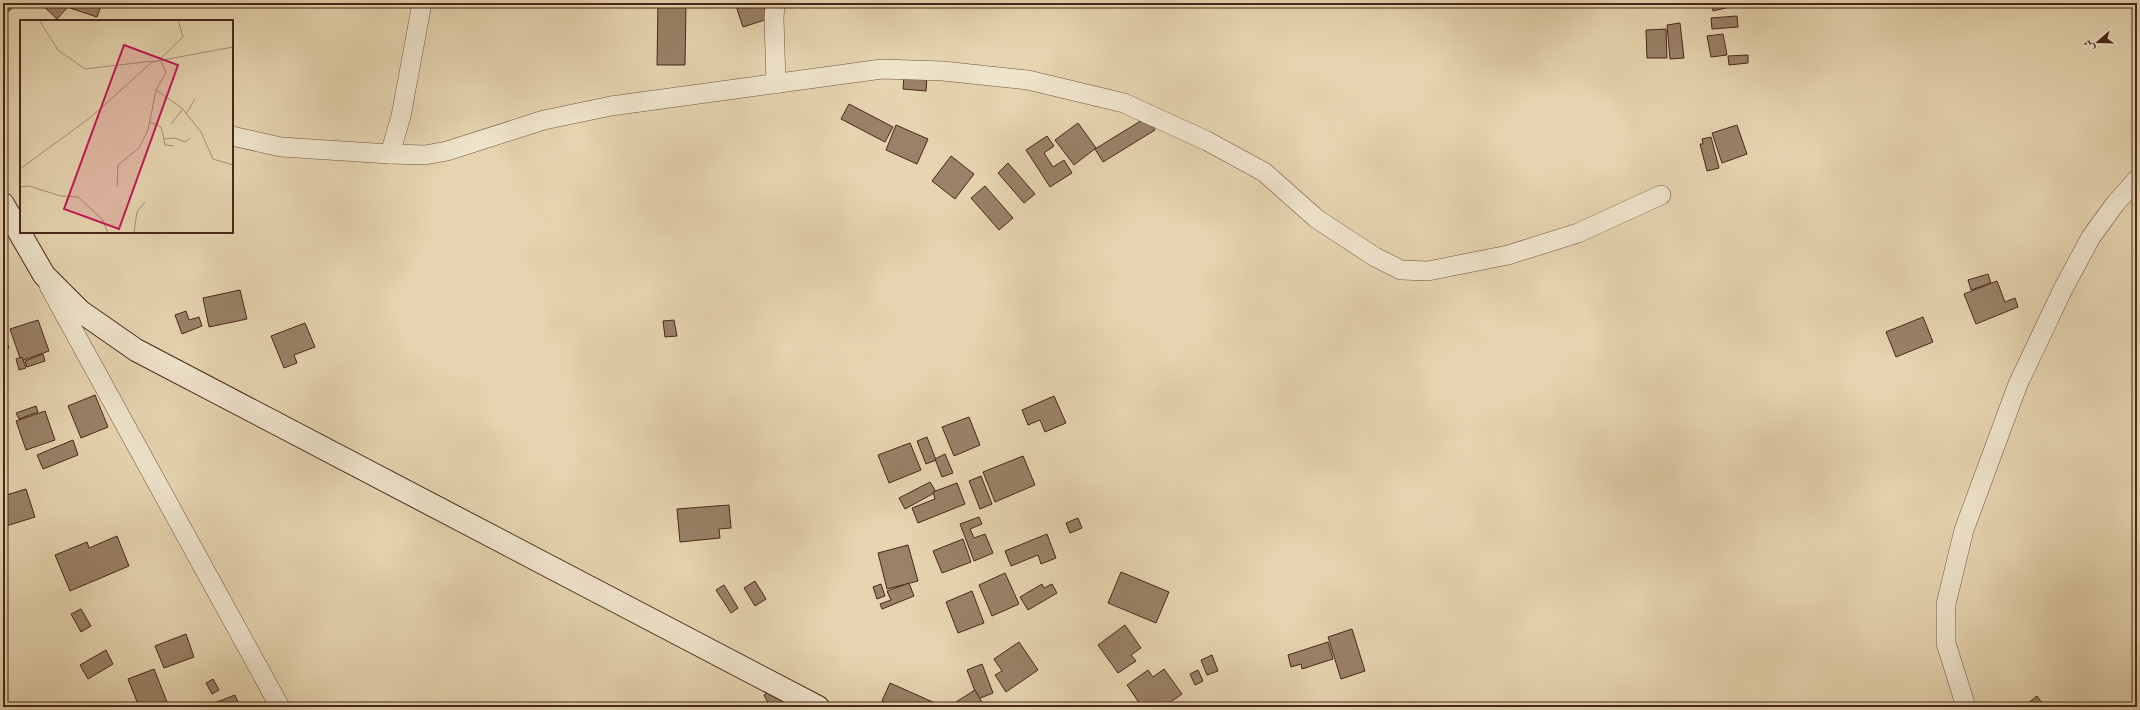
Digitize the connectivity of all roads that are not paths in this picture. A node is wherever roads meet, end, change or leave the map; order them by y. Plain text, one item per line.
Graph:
1 (422, 3) edge
2 (775, 3) edge
3 (776, 84) junction
4 (233, 136) edge
5 (390, 154) junction
6 (2137, 179) edge
7 (1661, 195) dead end
8 (3, 204) edge
9 (13, 224) edge
10 (44, 275) junction
11 (280, 707) edge
12 (818, 707) edge
13 (1966, 707) edge

1 - 5 street
2 - 3 street
3 - 5 street
3 - 7 street
4 - 5 street
6 - 13 street
8 - 9 street
9 - 10 street
10 - 11 street
10 - 12 street

